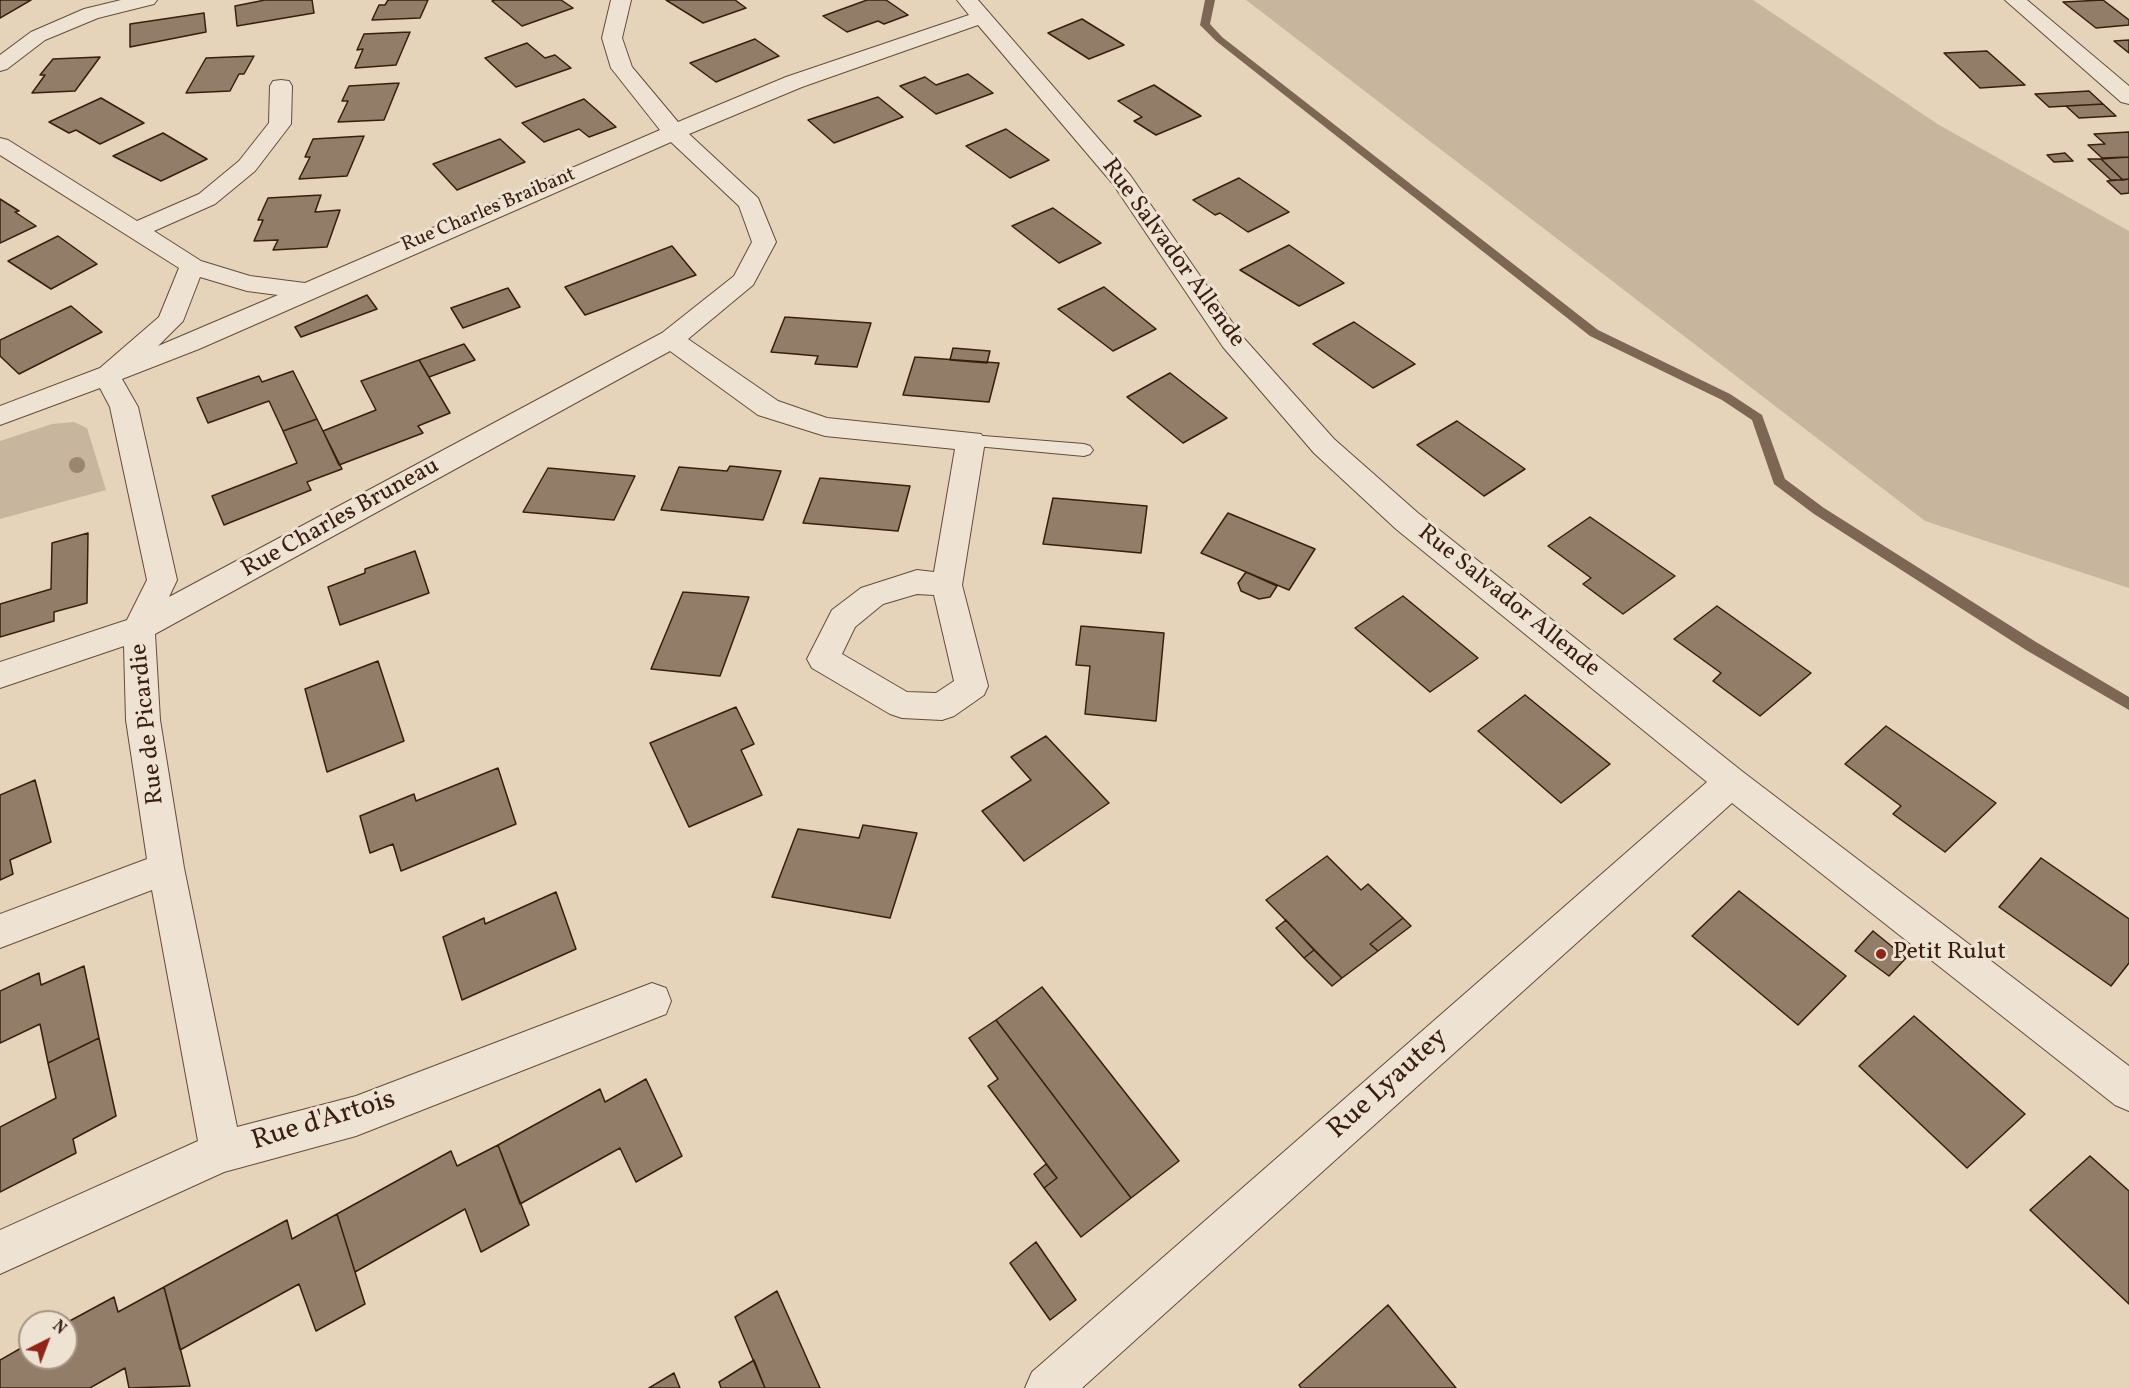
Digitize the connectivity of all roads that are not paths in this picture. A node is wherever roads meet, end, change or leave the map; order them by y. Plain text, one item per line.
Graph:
1 (147, 0) edge
2 (621, 0) edge
3 (2015, 0) edge
4 (975, 8) edge
5 (0, 65) edge
6 (280, 86) dead end
7 (2129, 97) edge
8 (674, 132) junction
9 (0, 145) edge
10 (22, 160) junction
11 (0, 171) edge
12 (135, 231) junction
13 (192, 266) junction
14 (306, 291) junction
15 (671, 339) junction
16 (107, 376) junction
17 (0, 416) edge
18 (971, 441) junction
19 (1084, 450) dead end
20 (947, 585) junction
21 (140, 628) junction
22 (0, 675) edge
23 (1731, 782) junction
24 (166, 868) junction
25 (0, 931) edge
26 (652, 1001) dead end
27 (2129, 1091) edge
28 (221, 1152) junction
29 (0, 1252) edge
30 (1048, 1388) edge

1 - 5 street
2 - 8 street, Rue Charles Bruneau
3 - 7 street
4 - 8 street, Rue Charles Braibant
4 - 23 street, Rue Salvador Allende
6 - 12 street
8 - 14 street, Rue Charles Braibant
8 - 15 street, Rue Charles Bruneau
9 - 10 street
10 - 11 street
10 - 12 street
12 - 13 street
13 - 14 street
13 - 16 street
14 - 16 street, Rue Charles Braibant
15 - 18 street
15 - 21 street, Rue Charles Bruneau
16 - 17 street, Rue Charles Braibant
16 - 21 street, Rue de Picardie
18 - 19 lane
18 - 20 street
20 - 20 street
21 - 22 street, Rue Charles Bruneau
21 - 24 street, Rue de Picardie
23 - 27 street, Rue Salvador Allende
23 - 30 street, Rue Lyautey
24 - 25 street
24 - 28 street, Rue de Picardie
26 - 28 street, Rue d'Artois
28 - 29 street, Rue d'Artois

